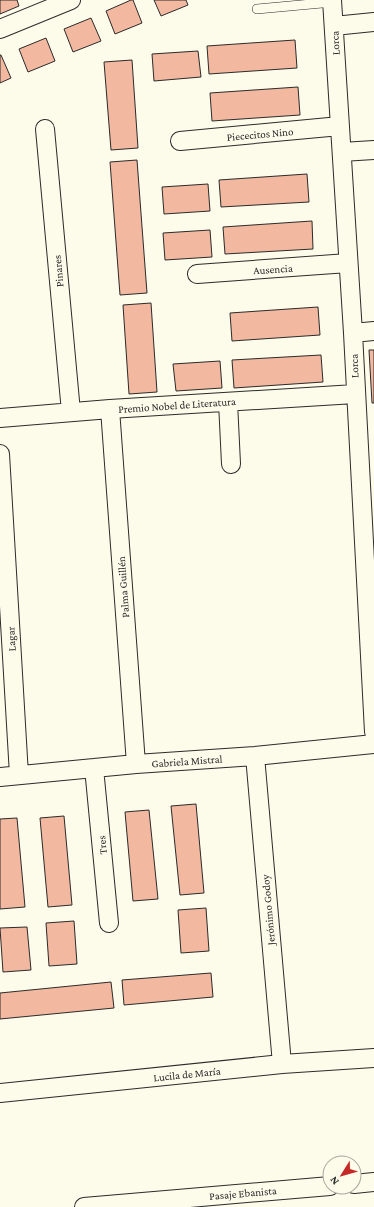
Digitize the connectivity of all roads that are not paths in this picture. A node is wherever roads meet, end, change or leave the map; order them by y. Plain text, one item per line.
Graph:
1 (71, 0) edge
2 (332, 1) edge
3 (257, 9) dead end
4 (374, 22) edge
5 (334, 26) junction
6 (0, 29) edge
7 (340, 126) junction
8 (44, 129) dead end
9 (180, 141) dead end
10 (374, 150) edge
11 (342, 152) junction
12 (348, 263) junction
13 (197, 274) dead end
14 (374, 331) edge
15 (353, 333) junction
16 (355, 394) junction
17 (228, 402) junction
18 (110, 409) junction
19 (71, 412) junction
20 (0, 418) edge
21 (0, 454) edge
22 (232, 464) dead end
23 (374, 732) edge
24 (374, 744) edge
25 (255, 756) junction
26 (136, 764) junction
27 (94, 768) junction
28 (20, 775) junction
29 (0, 777) edge
30 (109, 923) dead end
31 (374, 1058) edge
32 (282, 1064) junction
33 (0, 1093) edge
34 (374, 1182) edge
35 (362, 1183) edge
36 (322, 1187) edge
37 (84, 1207) edge

1 - 6 street
2 - 3 lane
2 - 5 street, Lorca
4 - 5 street
5 - 7 street, Lorca
7 - 9 street, Piececitos Nino
7 - 11 street, Lorca
8 - 19 street, Pinares
10 - 11 street
11 - 12 street, Lorca
12 - 13 street, Ausencia
12 - 15 street, Lorca
14 - 15 street
15 - 16 street, Lorca
16 - 17 street, Premio Nobel de Literatura
16 - 23 street, Lorca
17 - 18 street, Premio Nobel de Literatura
17 - 22 street
18 - 19 street, Premio Nobel de Literatura
18 - 26 street, Palma Guillén
19 - 20 street, Premio Nobel de Literatura
21 - 28 street, Lagar
24 - 25 street, Gabriela Mistral
25 - 26 street, Gabriela Mistral
25 - 32 street, Jerónimo Godoy
26 - 27 street, Gabriela Mistral
27 - 28 street, Gabriela Mistral
27 - 30 street, Tres
28 - 29 street, Gabriela Mistral
31 - 32 street, Lucila de María
32 - 33 street, Lucila de María
34 - 35 street
36 - 37 street, Pasaje Ebanista

